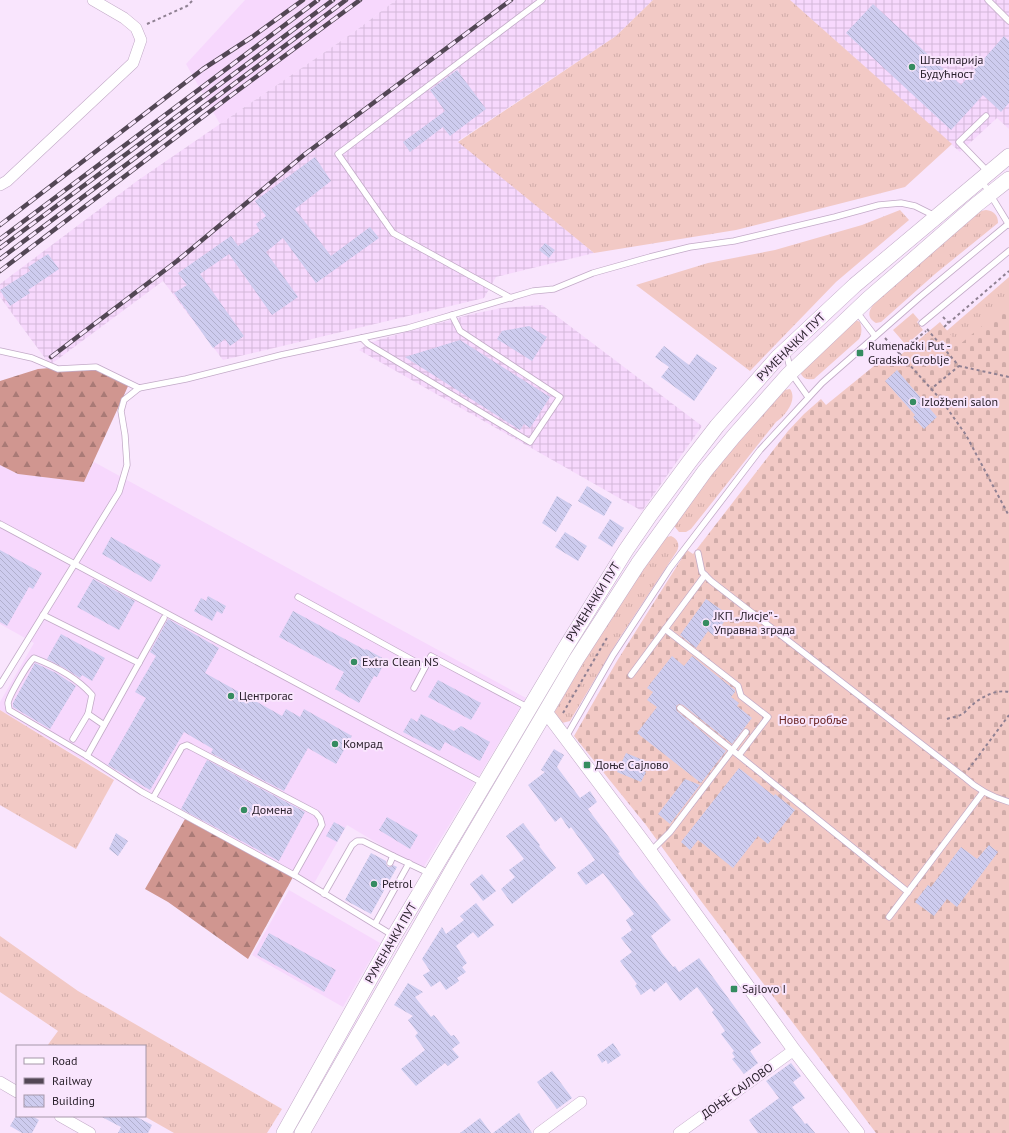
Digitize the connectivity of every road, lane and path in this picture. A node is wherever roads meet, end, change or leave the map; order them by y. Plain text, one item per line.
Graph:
1 (93, 0) edge
2 (192, 0) edge
3 (542, 0) edge
4 (988, 0) edge
5 (1009, 21) edge
6 (136, 28) junction
7 (986, 116) dead end
8 (1009, 156) edge
9 (985, 176) junction
10 (1009, 179) edge
11 (3, 183) edge
12 (990, 194) junction
13 (936, 216) junction
14 (1008, 224) edge
15 (1009, 251) edge
16 (1009, 271) edge
17 (511, 298) junction
18 (856, 311) junction
19 (452, 315) junction
20 (938, 321) dead end
21 (922, 323) dead end
22 (949, 323) junction
23 (933, 325) dead end
24 (944, 327) dead end
25 (928, 330) junction
26 (875, 336) junction
27 (362, 338) junction
28 (880, 342) dead end
29 (786, 350) junction
30 (0, 351) edge
31 (899, 353) junction
32 (959, 366) junction
33 (791, 373) junction
34 (1009, 377) edge
35 (139, 388) junction
36 (931, 389) junction
37 (808, 397) junction
38 (1009, 516) edge
39 (0, 524) edge
40 (698, 553) dead end
41 (74, 563) junction
42 (705, 575) junction
43 (298, 597) dead end
44 (43, 615) junction
45 (164, 618) dead end
46 (665, 629) junction
47 (139, 662) junction
48 (425, 667) junction
49 (631, 674) dead end
50 (0, 685) edge
51 (414, 688) dead end
52 (1009, 692) edge
53 (530, 708) junction
54 (680, 708) dead end
55 (546, 712) junction
56 (88, 714) junction
57 (1009, 715) edge
58 (947, 719) dead end
59 (104, 725) junction
60 (746, 732) dead end
61 (566, 737) junction
62 (73, 739) dead end
63 (733, 750) junction
64 (738, 755) junction
65 (87, 756) junction
66 (963, 776) junction
67 (485, 784) junction
68 (983, 792) junction
69 (153, 798) junction
70 (1009, 802) edge
71 (651, 852) junction
72 (393, 856) junction
73 (390, 863) dead end
74 (409, 863) junction
75 (431, 874) junction
76 (294, 875) junction
77 (908, 892) junction
78 (324, 894) junction
79 (364, 910) dead end
80 (361, 916) junction
81 (889, 917) dead end
82 (375, 924) junction
83 (394, 936) junction
84 (794, 1050) junction
85 (0, 1082) edge
86 (16, 1091) edge
87 (581, 1102) dead end
88 (62, 1117) edge
89 (90, 1133) edge
90 (284, 1133) edge
91 (302, 1133) edge
92 (539, 1133) edge
93 (679, 1133) edge
94 (858, 1133) edge

1 - 6 street
2 - 6 path
3 - 17 lane
4 - 5 lane
6 - 11 street
7 - 9 lane
8 - 9 main road, РУМЕНАЧКИ ПУТ
9 - 12 lane
9 - 13 main road, РУМЕНАЧКИ ПУТ
10 - 12 main road, РУМЕНАЧКИ ПУТ
12 - 14 lane
12 - 18 main road, РУМЕНАЧКИ ПУТ
13 - 17 lane
13 - 29 main road, РУМЕНАЧКИ ПУТ
14 - 26 lane
15 - 21 lane
16 - 22 path
17 - 19 lane
18 - 26 lane
18 - 33 main road, РУМЕНАЧКИ ПУТ
19 - 27 lane
19 - 27 lane
20 - 22 path
22 - 24 path
23 - 25 path
25 - 31 path
25 - 32 path
26 - 37 lane
27 - 35 lane
28 - 31 path
29 - 33 lane
29 - 53 main road, РУМЕНАЧКИ ПУТ
30 - 35 lane
31 - 36 path
32 - 34 path
32 - 36 path
33 - 37 lane
33 - 55 main road, РУМЕНАЧКИ ПУТ
35 - 41 lane
36 - 38 path
37 - 61 lane
39 - 41 lane
40 - 42 lane
41 - 44 lane
41 - 67 lane
42 - 46 lane
42 - 66 lane
43 - 48 lane
44 - 47 lane
44 - 50 lane
45 - 47 lane
46 - 49 lane
46 - 64 lane
47 - 59 lane
48 - 51 lane
48 - 53 lane
52 - 58 path
53 - 67 main road, РУМЕНАЧКИ ПУТ
54 - 63 lane
55 - 61 street
55 - 91 main road, РУМЕНАЧКИ ПУТ
56 - 59 lane
56 - 62 lane
56 - 65 lane
57 - 66 path
59 - 65 lane
60 - 63 lane
61 - 71 street
63 - 64 lane
63 - 71 lane
64 - 77 lane
65 - 69 lane
66 - 68 lane
67 - 75 main road, РУМЕНАЧКИ ПУТ
68 - 70 lane
68 - 77 lane
69 - 76 lane
69 - 76 lane
71 - 84 street
72 - 73 lane
72 - 74 lane
72 - 78 lane
74 - 75 lane
74 - 82 lane
75 - 83 main road, РУМЕНАЧКИ ПУТ
76 - 78 lane
77 - 81 lane
78 - 80 lane
79 - 80 lane
80 - 82 lane
82 - 83 lane
83 - 90 main road, РУМЕНАЧКИ ПУТ
84 - 93 street, ДОЊЕ САЈЛОВО
84 - 94 street
85 - 86 street
87 - 92 street
88 - 89 street

